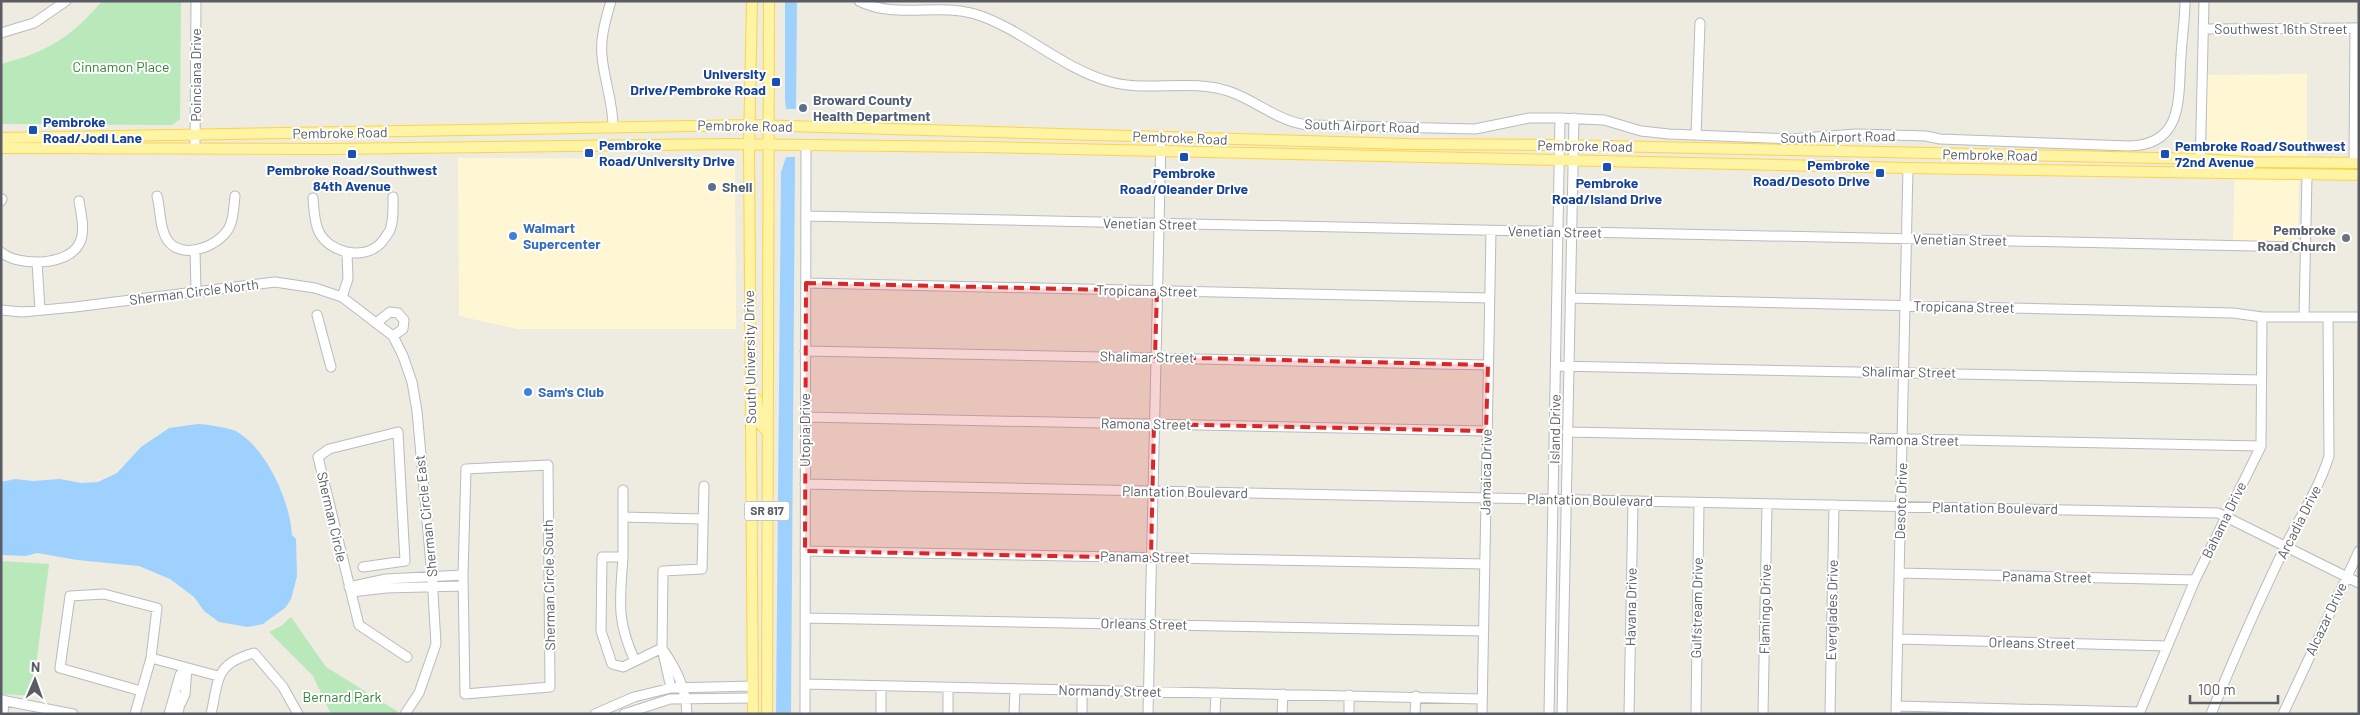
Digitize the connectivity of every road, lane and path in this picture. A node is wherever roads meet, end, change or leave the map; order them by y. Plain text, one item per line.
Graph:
1 (66, 1) edge
2 (196, 1) edge
3 (611, 1) edge
4 (752, 1) edge
5 (769, 1) edge
6 (858, 1) edge
7 (2185, 1) edge
8 (2204, 1) edge
9 (1700, 23) dead end
10 (2357, 28) edge
11 (2203, 29) junction
12 (1, 33) edge
13 (1560, 118) junction
14 (1574, 118) junction
15 (750, 125) junction
16 (613, 126) junction
17 (769, 126) junction
18 (359, 133) junction
19 (1696, 135) junction
20 (195, 136) junction
21 (1, 138) edge
22 (1162, 138) junction
23 (749, 145) junction
24 (767, 145) junction
25 (1560, 145) junction
26 (1574, 145) junction
27 (806, 146) junction
28 (1, 148) edge
29 (195, 148) junction
30 (360, 148) junction
31 (1161, 151) junction
32 (1992, 155) junction
33 (2057, 156) junction
34 (1560, 159) junction
35 (1574, 159) junction
36 (2200, 159) junction
37 (2357, 165) edge
38 (1908, 168) junction
39 (1988, 169) junction
40 (2200, 172) junction
41 (2359, 175) edge
42 (2306, 176) junction
43 (157, 196) dead end
44 (235, 196) dead end
45 (394, 197) dead end
46 (313, 198) dead end
47 (79, 201) dead end
48 (806, 216) junction
49 (1158, 224) junction
50 (1491, 231) junction
51 (1558, 231) junction
52 (1572, 232) junction
53 (1906, 239) junction
54 (2304, 247) junction
55 (195, 250) junction
56 (1, 252) edge
57 (347, 253) junction
58 (37, 262) junction
59 (806, 283) junction
60 (1157, 291) junction
61 (196, 292) junction
62 (342, 297) junction
63 (1489, 298) junction
64 (1570, 298) junction
65 (1905, 305) junction
66 (1, 310) edge
67 (40, 310) junction
68 (316, 315) dead end
69 (2304, 316) junction
70 (2262, 317) junction
71 (2359, 317) edge
72 (2328, 318) junction
73 (376, 323) junction
74 (750, 334) junction
75 (393, 336) junction
76 (806, 351) junction
77 (1155, 357) junction
78 (1488, 365) junction
79 (1556, 366) junction
80 (1568, 366) junction
81 (331, 367) dead end
82 (1903, 372) junction
83 (2261, 380) junction
84 (805, 417) junction
85 (1154, 424) junction
86 (767, 431) junction
87 (1486, 431) junction
88 (1567, 432) junction
89 (1902, 439) junction
90 (2261, 446) junction
91 (805, 484) junction
92 (704, 486) dead end
93 (623, 490) dead end
94 (1153, 491) junction
95 (1486, 498) junction
96 (1554, 499) junction
97 (1566, 500) junction
98 (1633, 501) junction
99 (1699, 503) junction
100 (1767, 504) junction
101 (1834, 505) junction
102 (1900, 506) junction
103 (622, 517) junction
104 (2226, 517) junction
105 (702, 519) junction
106 (2285, 547) junction
107 (805, 551) junction
108 (2359, 552) edge
109 (622, 557) junction
110 (1151, 558) junction
111 (1485, 564) junction
112 (363, 567) dead end
113 (1899, 573) junction
114 (463, 575) junction
115 (432, 576) junction
116 (415, 577) junction
117 (2346, 577) junction
118 (2195, 580) junction
119 (374, 581) junction
120 (397, 583) junction
121 (2359, 583) edge
122 (433, 586) junction
123 (463, 586) junction
124 (350, 590) junction
125 (805, 618) junction
126 (1150, 624) junction
127 (1483, 631) junction
128 (1898, 639) junction
129 (2167, 646) junction
130 (662, 648) junction
131 (407, 657) dead end
132 (151, 658) junction
133 (635, 661) junction
134 (188, 668) junction
135 (218, 676) junction
136 (805, 684) junction
137 (683, 686) junction
138 (753, 686) junction
139 (881, 686) junction
140 (671, 688) junction
141 (948, 688) junction
142 (1015, 688) junction
143 (1082, 690) junction
144 (141, 691) junction
145 (1148, 692) junction
146 (1216, 693) junction
147 (1283, 694) junction
148 (1349, 695) junction
149 (1416, 696) junction
150 (686, 698) junction
151 (753, 698) junction
152 (1482, 699) junction
153 (3, 700) edge
154 (177, 701) junction
155 (1896, 710) edge
156 (1962, 711) edge
157 (211, 712) edge
158 (2029, 712) edge
159 (2139, 713) edge
160 (3, 714) edge
161 (72, 714) edge
162 (135, 714) edge
163 (169, 714) edge
164 (178, 714) edge
165 (222, 714) edge
166 (298, 714) edge
167 (405, 714) edge
168 (595, 714) edge
169 (624, 714) edge
170 (687, 714) edge
171 (754, 714) edge
172 (767, 714) edge
173 (805, 714) edge
174 (881, 714) edge
175 (948, 714) edge
176 (1014, 714) edge
177 (1082, 714) edge
178 (1148, 714) edge
179 (1215, 714) edge
180 (1282, 714) edge
181 (1349, 714) edge
182 (1415, 714) edge
183 (1482, 714) edge
184 (1549, 714) edge
185 (1562, 714) edge
186 (1629, 714) edge
187 (1696, 714) edge
188 (1763, 714) edge
189 (1830, 714) edge
190 (2211, 714) edge
191 (2283, 714) edge

1 - 12 street
2 - 20 street, Poinciana Drive
3 - 16 street
4 - 15 main road, South University Drive / SR 817
5 - 17 main road, South University Drive / SR 817
6 - 13 street, South Airport Road
7 - 19 street, South Airport Road
8 - 11 street
9 - 19 street
10 - 11 street, Southwest 16th Street
10 - 37 street
11 - 36 street
13 - 14 street, South Airport Road
13 - 25 street
14 - 19 street, South Airport Road
14 - 26 street
15 - 16 main road, Pembroke Road
15 - 17 main road, Pembroke Road
15 - 23 main road, South University Drive / SR 817
16 - 18 main road, Pembroke Road
17 - 22 main road, Pembroke Road
17 - 24 main road, South University Drive / SR 817
18 - 20 main road, Pembroke Road
18 - 30 main road
20 - 21 main road, Pembroke Road
20 - 29 street, Poinciana Drive
22 - 25 main road, Pembroke Road
22 - 31 street
23 - 24 main road, Pembroke Road
23 - 30 main road, Pembroke Road
23 - 74 main road, South University Drive / SR 817
24 - 27 main road, Pembroke Road
24 - 86 main road, South University Drive / SR 817
25 - 26 main road, Pembroke Road
25 - 34 street, Island Drive
26 - 32 main road, Pembroke Road
26 - 35 street, Island Drive
27 - 31 main road, Pembroke Road
27 - 48 street, Utopia Drive
28 - 29 main road, Pembroke Road
29 - 30 main road, Pembroke Road
31 - 34 main road, Pembroke Road
31 - 49 street
32 - 33 main road, Pembroke Road
32 - 38 main road
33 - 36 main road, Pembroke Road
33 - 39 main road
34 - 35 main road, Pembroke Road
34 - 51 street, Island Drive
35 - 38 main road, Pembroke Road
35 - 52 street, Island Drive
36 - 37 main road, Pembroke Road
36 - 40 street
37 - 42 main road
38 - 39 main road, Pembroke Road
38 - 53 street, Desoto Drive
39 - 40 main road, Pembroke Road
40 - 42 main road, Pembroke Road
41 - 42 main road, Pembroke Road
42 - 54 street
43 - 55 street
44 - 55 street
45 - 57 street
46 - 57 street
47 - 58 street
48 - 49 street, Venetian Street
48 - 59 street, Utopia Drive
49 - 50 street, Venetian Street
49 - 60 street
50 - 51 street, Venetian Street
50 - 63 street, Jamaica Drive
51 - 52 street, Venetian Street
51 - 79 street, Island Drive
52 - 53 street, Venetian Street
52 - 64 street, Island Drive
53 - 54 street, Venetian Street
53 - 65 street, Desoto Drive
54 - 69 street
55 - 61 street
56 - 58 street
57 - 62 street
58 - 67 street
59 - 60 street, Tropicana Street
59 - 76 street, Utopia Drive
60 - 63 street, Tropicana Street
60 - 77 street
61 - 62 street, Sherman Circle North
61 - 67 street, Sherman Circle North
62 - 73 street, Sherman Circle North
63 - 78 street, Jamaica Drive
64 - 65 street, Tropicana Street
64 - 80 street, Island Drive
65 - 70 street, Tropicana Street
65 - 82 street, Desoto Drive
66 - 67 street, Sherman Circle North
68 - 81 street
69 - 70 street, Tropicana Street
69 - 72 street, Tropicana Street
70 - 83 street, Bahama Drive
71 - 72 street, Tropicana Street
72 - 106 street, Arcadia Drive
73 - 75 street, Sherman Circle East
73 - 75 street
74 - 86 main road
74 - 138 main road, South University Drive / SR 817
75 - 115 street, Sherman Circle East
76 - 77 street, Shalimar Street
76 - 84 street, Utopia Drive
77 - 78 street, Shalimar Street
77 - 85 street
78 - 87 street, Jamaica Drive
79 - 80 street, Shalimar Street
79 - 96 street, Island Drive
80 - 82 street, Shalimar Street
80 - 88 street, Island Drive
82 - 83 street, Shalimar Street
82 - 89 street, Desoto Drive
83 - 90 street, Bahama Drive
84 - 85 street, Ramona Street
84 - 91 street, Utopia Drive
85 - 87 street, Ramona Street
85 - 94 street
86 - 172 main road, South University Drive / SR 817
87 - 95 street, Jamaica Drive
88 - 89 street, Ramona Street
88 - 97 street, Island Drive
89 - 90 street, Ramona Street
89 - 102 street, Desoto Drive
90 - 104 street, Bahama Drive
91 - 94 street, Plantation Boulevard
91 - 107 street, Utopia Drive
92 - 105 street
93 - 103 street
94 - 95 street, Plantation Boulevard
94 - 110 street
95 - 96 street, Plantation Boulevard
95 - 111 street, Jamaica Drive
96 - 97 street, Plantation Boulevard
96 - 184 street, Island Drive
97 - 98 street, Plantation Boulevard
97 - 185 street, Island Drive
98 - 99 street, Plantation Boulevard
98 - 186 street, Havana Drive
99 - 100 street, Plantation Boulevard
99 - 187 street, Gulfstream Drive
100 - 101 street, Plantation Boulevard
100 - 188 street, Flamingo Drive
101 - 102 street, Plantation Boulevard
101 - 189 street, Everglades Drive
102 - 104 street, Plantation Boulevard
102 - 113 street, Desoto Drive
103 - 105 street
103 - 109 street
104 - 106 street, Plantation Boulevard
104 - 118 street, Bahama Drive
105 - 130 street
106 - 117 street, Plantation Boulevard
106 - 190 street, Arcadia Drive
107 - 110 street, Panama Street
107 - 125 street, Utopia Drive
108 - 117 street, Alcazar Drive
109 - 133 street
109 - 133 street
110 - 111 street, Panama Street
110 - 126 street
111 - 127 street, Jamaica Drive
112 - 124 street, Sherman Circle
113 - 118 street, Panama Street
113 - 128 street, Desoto Drive
114 - 115 street
114 - 123 street, Sherman Circle South
114 - 123 street, Sherman Circle South
115 - 116 street
115 - 122 street, Sherman Circle East
116 - 119 street
116 - 120 street
117 - 121 street, Plantation Boulevard
117 - 191 street, Alcazar Drive
118 - 129 street, Bahama Drive
119 - 120 street
119 - 124 street
120 - 122 street
120 - 124 street
122 - 123 street
122 - 167 street, Sherman Circle East
124 - 131 street, Sherman Circle
125 - 126 street, Orleans Street
125 - 136 street, Utopia Drive
126 - 127 street, Orleans Street
126 - 145 street
127 - 152 street, Jamaica Drive
128 - 129 street, Orleans Street
128 - 155 street, Desoto Drive
129 - 159 street, Bahama Drive
130 - 133 street
130 - 137 street
130 - 140 street
132 - 134 street
132 - 144 street
132 - 144 street
134 - 135 street
134 - 154 street
134 - 154 street
135 - 157 street
135 - 166 street
136 - 139 street, Normandy Street
136 - 173 street, Utopia Drive
137 - 138 street
137 - 140 street
137 - 150 street
138 - 151 main road, South University Drive / SR 817
139 - 141 street, Normandy Street
139 - 174 street
140 - 168 street
141 - 142 street, Normandy Street
141 - 175 street
142 - 143 street, Normandy Street
142 - 176 street
143 - 145 street, Normandy Street
143 - 177 street
144 - 162 street
145 - 146 street, Normandy Street
145 - 178 street
146 - 147 street, Normandy Street
146 - 179 street
147 - 148 street, Normandy Street
147 - 180 street
148 - 149 street, Normandy Street
148 - 181 street
149 - 152 street, Normandy Street
149 - 182 street
150 - 151 street
150 - 169 street
150 - 170 street
151 - 171 main road, South University Drive / SR 817
152 - 183 street, Jamaica Drive
153 - 160 street
153 - 161 street
154 - 163 street
154 - 164 street
155 - 156 street
156 - 158 street
157 - 165 street
158 - 159 street

